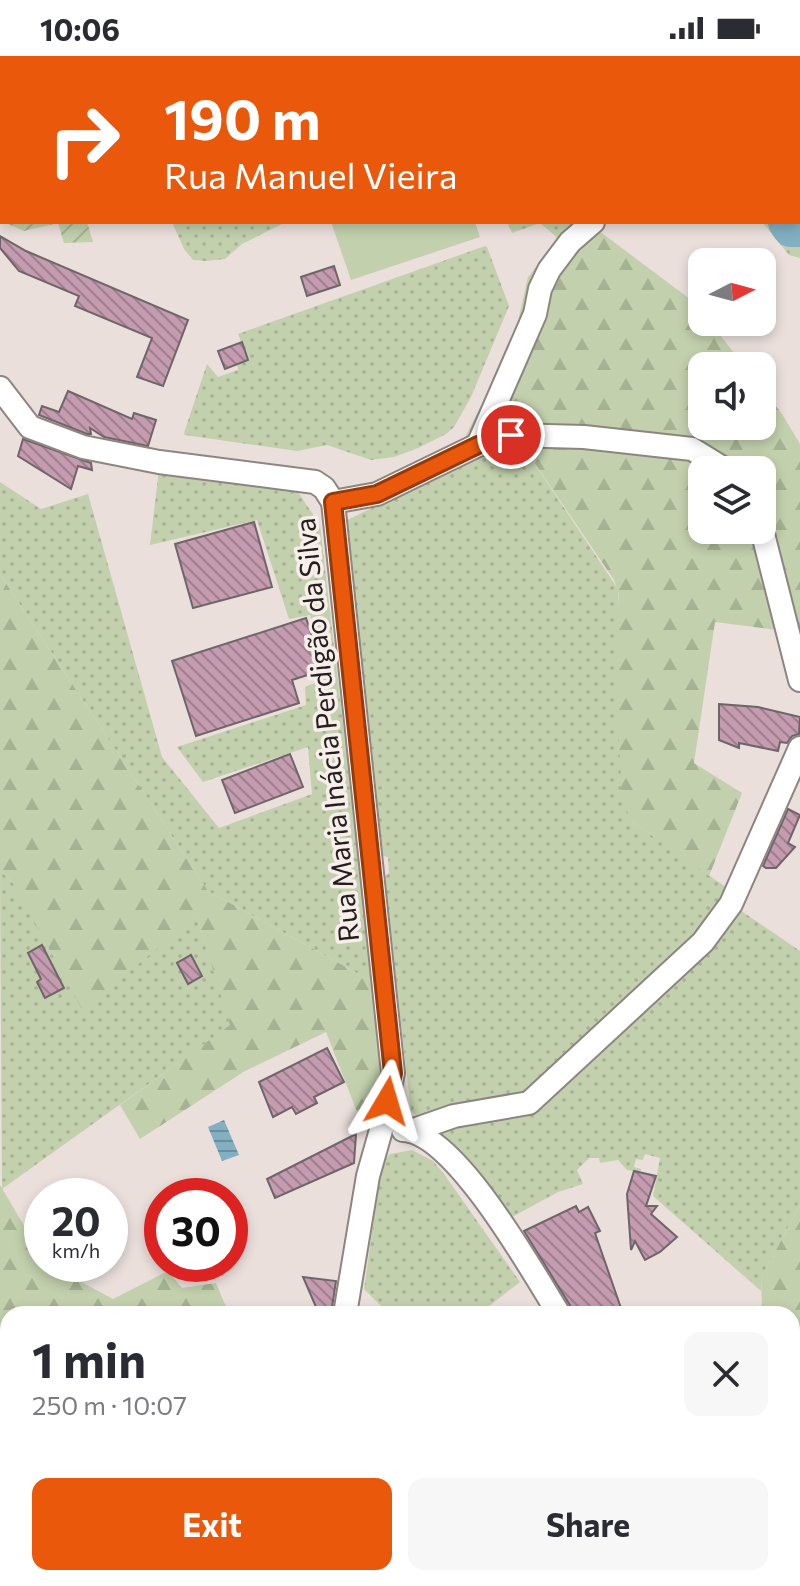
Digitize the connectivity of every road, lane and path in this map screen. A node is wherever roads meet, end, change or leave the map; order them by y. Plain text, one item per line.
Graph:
1 (591, 224) edge
2 (0, 388) edge
3 (478, 445) junction
4 (703, 456) edge
5 (333, 502) junction
6 (766, 544) edge
7 (800, 680) edge
8 (800, 748) edge
9 (381, 1130) junction
10 (411, 1131) junction
11 (346, 1306) edge
12 (554, 1306) edge

1 - 3 street
2 - 5 street, Rua Maria Inácia Perdigão da Silva
3 - 4 street
3 - 5 street
5 - 9 street, Rua Maria Inácia Perdigão da Silva
6 - 7 street
8 - 10 street
9 - 10 street
9 - 11 street, Rua Maria Inácia Perdigão da Silva
10 - 12 street

